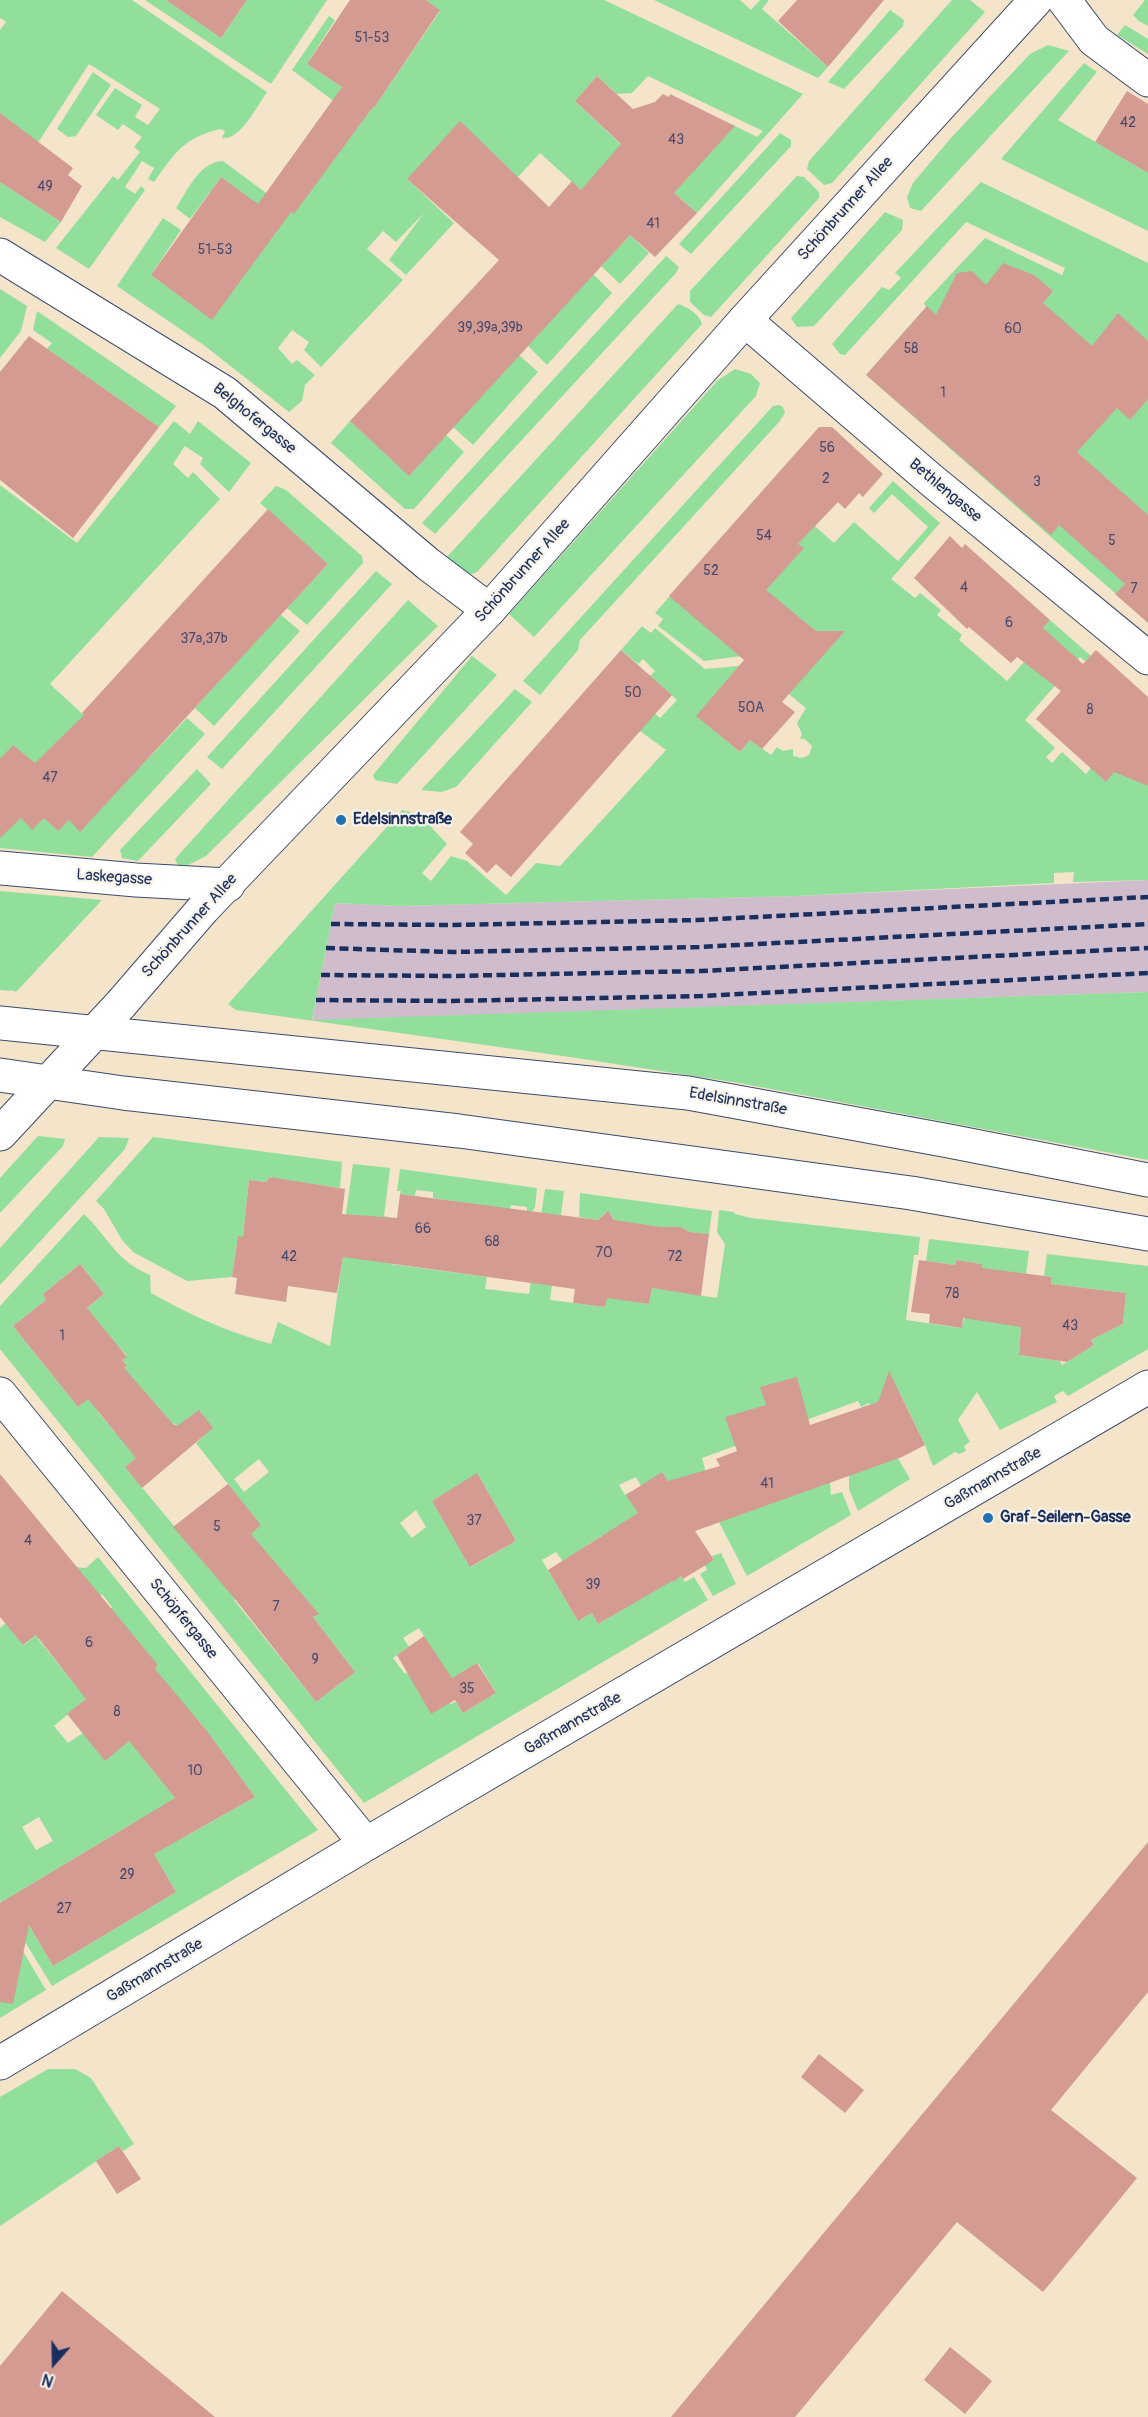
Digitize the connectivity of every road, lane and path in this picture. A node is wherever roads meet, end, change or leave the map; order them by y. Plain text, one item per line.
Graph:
1 (1036, 0) edge
2 (1064, 0) edge
3 (1148, 80) edge
4 (0, 255) edge
5 (745, 320) junction
6 (489, 610) junction
7 (1148, 658) edge
8 (0, 868) edge
9 (228, 885) junction
10 (0, 1023) edge
11 (95, 1032) junction
12 (0, 1075) edge
13 (50, 1081) junction
14 (0, 1134) edge
15 (1148, 1180) edge
16 (1148, 1234) edge
17 (1148, 1387) edge
18 (0, 1394) edge
19 (366, 1844) junction
20 (0, 2063) edge

1 - 5 street, Schönbrunner Allee
2 - 3 street
4 - 6 street, Belghofergasse
5 - 6 street, Schönbrunner Allee
5 - 7 street, Bethlengasse
6 - 9 street, Schönbrunner Allee
8 - 9 street, Laskegasse
9 - 11 street, Schönbrunner Allee, bridge
10 - 11 street, Edelsinnstraße
11 - 13 street, Schönbrunner Allee
11 - 15 street, Edelsinnstraße
12 - 13 street
13 - 14 street, Schönbrunner Allee
13 - 16 street
17 - 19 street, Gaßmannstraße
18 - 19 street, Schöpfergasse
19 - 20 street, Gaßmannstraße

